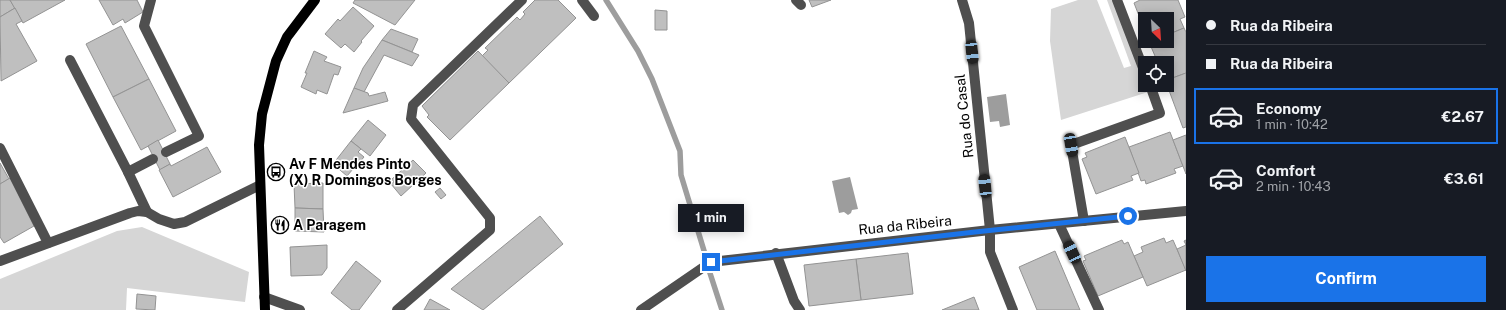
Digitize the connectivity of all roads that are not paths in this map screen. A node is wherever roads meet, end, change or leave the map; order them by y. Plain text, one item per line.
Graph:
1 (152, 0) edge
2 (315, 0) edge
3 (522, 0) edge
4 (582, 0) edge
5 (962, 0) edge
6 (1117, 0) edge
7 (594, 16) dead end
8 (1138, 56) edge
9 (70, 60) dead end
10 (1152, 92) edge
11 (0, 148) edge
12 (166, 152) dead end
13 (153, 159) dead end
14 (128, 172) junction
15 (260, 185) junction
16 (1186, 211) edge
17 (147, 212) junction
18 (1084, 221) junction
19 (1059, 224) junction
20 (990, 230) junction
21 (48, 243) junction
22 (776, 253) junction
23 (0, 261) edge
24 (264, 297) junction
25 (265, 310) edge
26 (300, 310) edge
27 (397, 310) edge
28 (641, 310) edge
29 (800, 310) edge
30 (1013, 310) edge
31 (1099, 310) edge

1 - 12 street
2 - 15 main road
3 - 27 street
4 - 7 street
5 - 20 street, Rua do Casal
6 - 8 street
9 - 14 street
10 - 18 street
11 - 21 street
13 - 14 street
14 - 17 street
15 - 17 street
15 - 24 main road
16 - 18 street, Rua da Ribeira
17 - 21 street
18 - 19 street, Rua da Ribeira
19 - 20 street, Rua da Ribeira
19 - 31 street
20 - 22 street, Rua da Ribeira
20 - 30 street, Rua do Casal
21 - 23 street
22 - 28 street, Rua da Ribeira
22 - 29 street
24 - 25 main road
24 - 26 street

